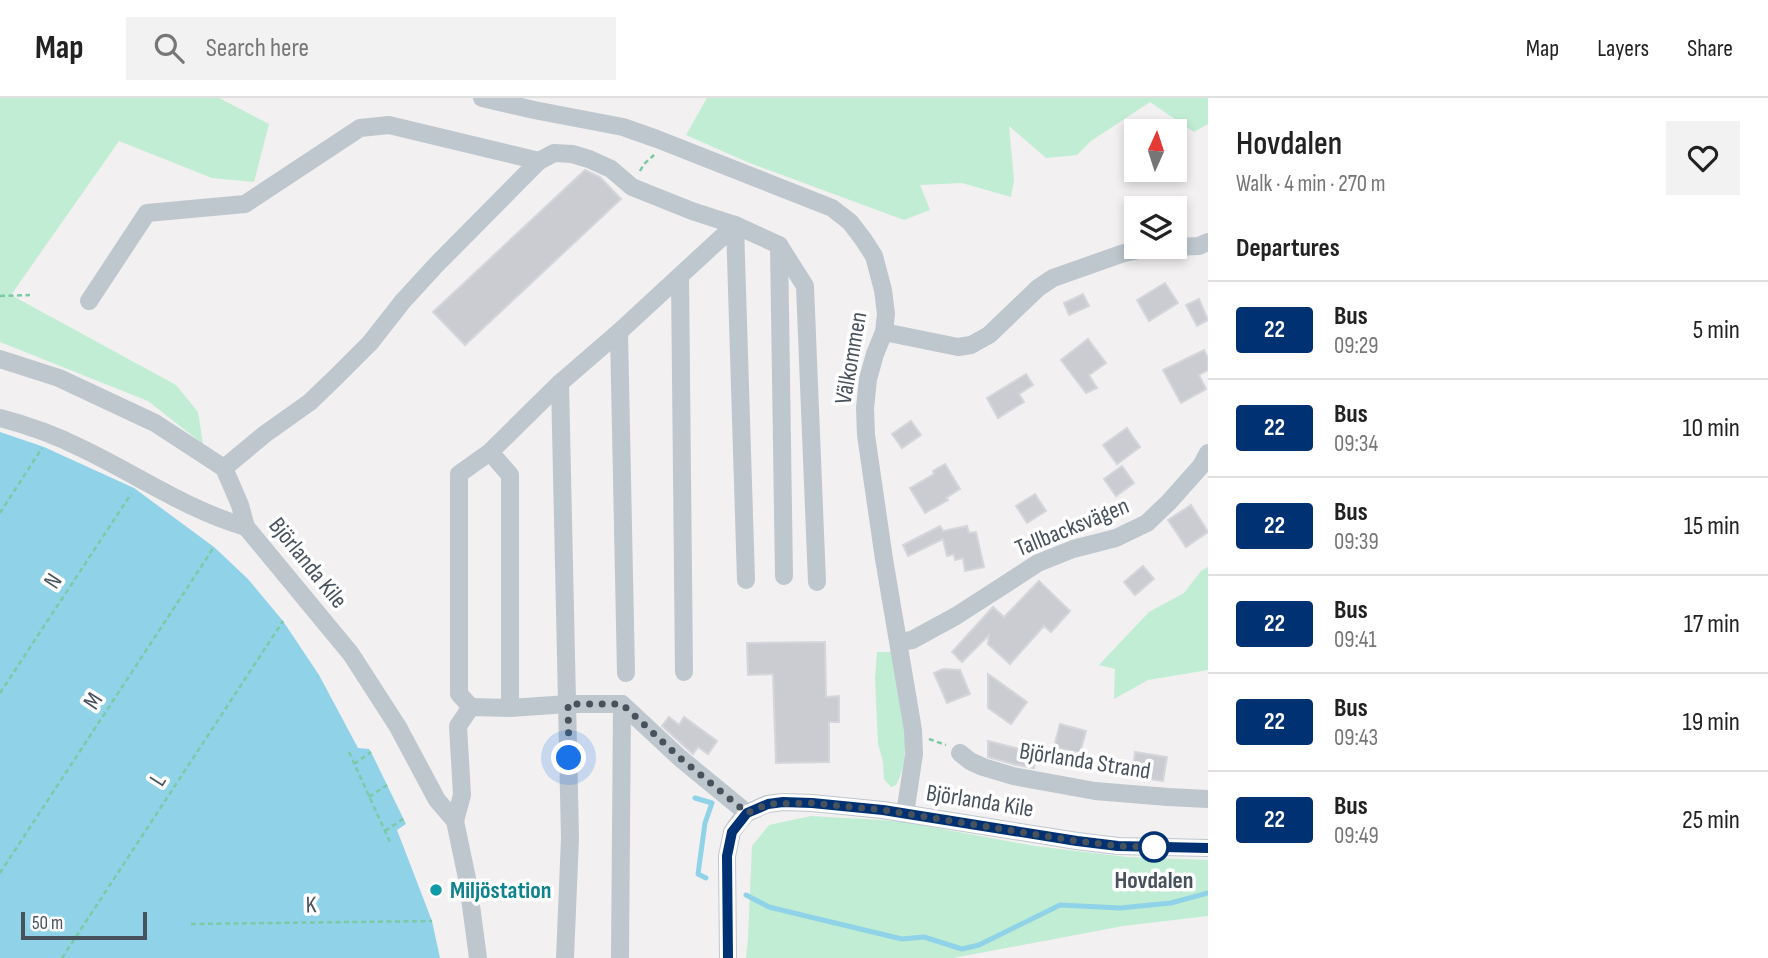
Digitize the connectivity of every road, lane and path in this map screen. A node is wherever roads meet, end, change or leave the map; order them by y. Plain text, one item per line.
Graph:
1 (482, 98) edge
2 (657, 139) junction
3 (539, 161) junction
4 (632, 187) junction
5 (735, 225) junction
6 (1208, 242) edge
7 (779, 245) junction
8 (680, 277) junction
9 (30, 295) dead end
10 (0, 296) edge
11 (89, 302) dead end
12 (619, 332) junction
13 (884, 332) junction
14 (0, 359) edge
15 (560, 383) junction
16 (0, 418) edge
17 (44, 446) dead end
18 (489, 452) junction
19 (1208, 453) edge
20 (224, 468) junction
21 (134, 488) dead end
22 (0, 513) edge
23 (246, 527) junction
24 (214, 547) dead end
25 (784, 576) dead end
26 (746, 580) dead end
27 (817, 582) dead end
28 (283, 621) dead end
29 (899, 642) junction
30 (684, 672) dead end
31 (626, 673) dead end
32 (0, 693) edge
33 (568, 704) junction
34 (622, 704) junction
35 (471, 707) junction
36 (510, 708) junction
37 (913, 732) junction
38 (349, 752) dead end
39 (371, 752) dead end
40 (960, 753) joint
41 (354, 764) junction
42 (387, 785) dead end
43 (369, 797) junction
44 (1208, 799) edge
45 (747, 813) junction
46 (905, 814) junction
47 (403, 819) dead end
48 (455, 821) junction
49 (385, 831) junction
50 (390, 842) dead end
51 (1208, 848) edge
52 (0, 873) edge
53 (432, 921) dead end
54 (191, 924) dead end
55 (62, 958) edge
56 (478, 958) edge
57 (565, 958) edge
58 (621, 958) edge
59 (728, 958) edge

1 - 2 street, Välkommen
2 - 4 path
2 - 13 street, Välkommen
3 - 4 street
3 - 11 street
3 - 20 street
4 - 5 street
5 - 7 street
5 - 8 street
5 - 26 street
6 - 13 street
7 - 25 street
7 - 27 street
8 - 12 street
8 - 30 street
9 - 10 path
12 - 15 street
12 - 31 street
13 - 29 street, Välkommen
14 - 20 street
15 - 18 street
15 - 33 street
16 - 23 street, Björlanda Kile
17 - 22 path
18 - 35 street
18 - 36 street
19 - 29 street, Tallbacksvägen
20 - 23 street
21 - 32 path, N
23 - 48 street, Björlanda Kile
24 - 52 path, M
28 - 55 path, L
29 - 37 street, Välkommen
33 - 34 street
33 - 36 street
33 - 57 street
34 - 45 street
34 - 58 street
35 - 36 street
35 - 48 street, Björlanda Kile
37 - 40 path
37 - 46 street, Välkommen
38 - 41 path
39 - 41 path
40 - 44 street, Björlanda Strand
41 - 43 path
42 - 43 path
43 - 49 path
45 - 46 street, Björlanda Kile
45 - 59 street
46 - 51 street, Björlanda Kile
47 - 49 path
48 - 56 street, Björlanda Kile
49 - 50 path
53 - 54 path, K

